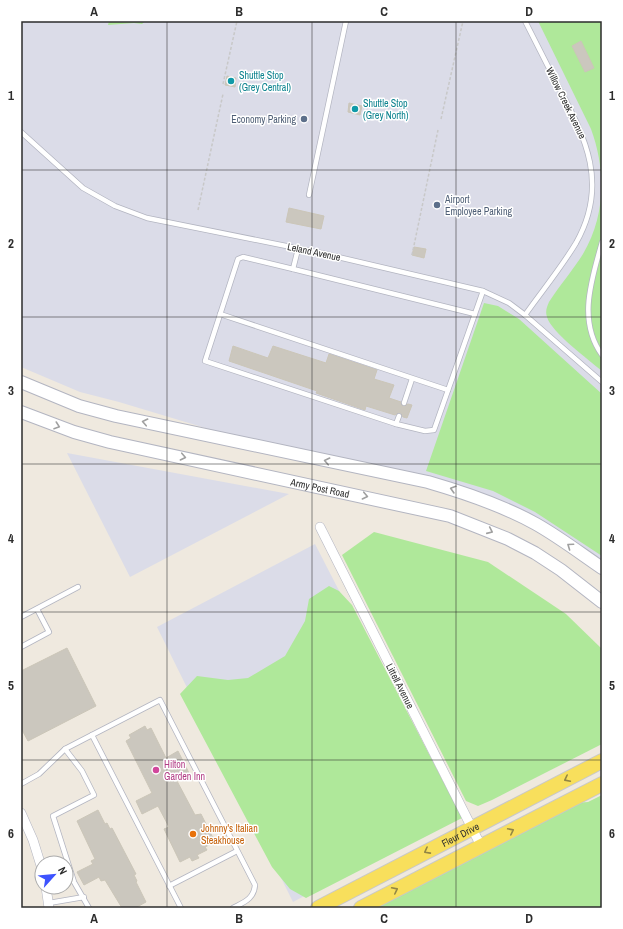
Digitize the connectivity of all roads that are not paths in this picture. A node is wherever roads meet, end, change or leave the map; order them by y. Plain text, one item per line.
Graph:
1 (346, 21) edge
2 (525, 21) edge
3 (21, 132) edge
4 (309, 195) dead end
5 (602, 242) edge
6 (298, 249) junction
7 (293, 269) junction
8 (483, 291) junction
9 (220, 314) junction
10 (475, 314) junction
11 (525, 315) junction
12 (602, 355) edge
13 (412, 379) junction
14 (21, 382) edge
15 (602, 382) edge
16 (448, 390) junction
17 (404, 403) dead end
18 (21, 412) edge
19 (399, 416) dead end
20 (396, 424) junction
21 (320, 527) dead end
22 (602, 568) edge
23 (78, 587) dead end
24 (602, 602) edge
25 (37, 609) junction
26 (21, 617) edge
27 (21, 647) edge
28 (92, 735) junction
29 (65, 749) junction
30 (602, 761) edge
31 (21, 784) edge
32 (602, 784) edge
33 (21, 813) edge
34 (472, 828) junction
35 (481, 846) junction
36 (237, 851) junction
37 (38, 855) edge
38 (169, 886) junction
39 (47, 895) edge
40 (84, 897) junction
41 (49, 906) edge
42 (89, 908) edge
43 (180, 908) edge
44 (233, 908) edge
45 (318, 908) edge
46 (361, 908) edge

1 - 4 lane
2 - 11 lane, Willow Creek Avenue
3 - 6 lane, Leland Avenue
5 - 12 lane
6 - 7 lane
6 - 8 lane, Leland Avenue
7 - 9 lane
7 - 10 lane
8 - 10 lane
8 - 11 lane, Leland Avenue
9 - 13 lane
9 - 20 lane
10 - 16 lane
11 - 15 lane, Leland Avenue
13 - 16 lane
13 - 17 lane
22 -> 14 main road
16 - 20 lane
18 -> 24 main road, Army Post Road
19 - 20 lane
21 - 34 street, Littell Avenue
23 - 25 lane
25 - 26 lane
25 - 27 lane
28 - 29 lane
28 - 36 lane
28 - 38 lane
29 - 31 lane
29 - 40 lane
30 -> 34 main road, Fleur Drive
35 -> 32 main road, Fleur Drive
33 - 37 street
34 - 35 street, Littell Avenue
34 -> 45 main road, Fleur Drive
46 -> 35 main road, Fleur Drive
36 - 38 lane
36 - 44 lane
38 - 43 lane
39 - 41 street
40 - 41 lane
40 - 42 lane

